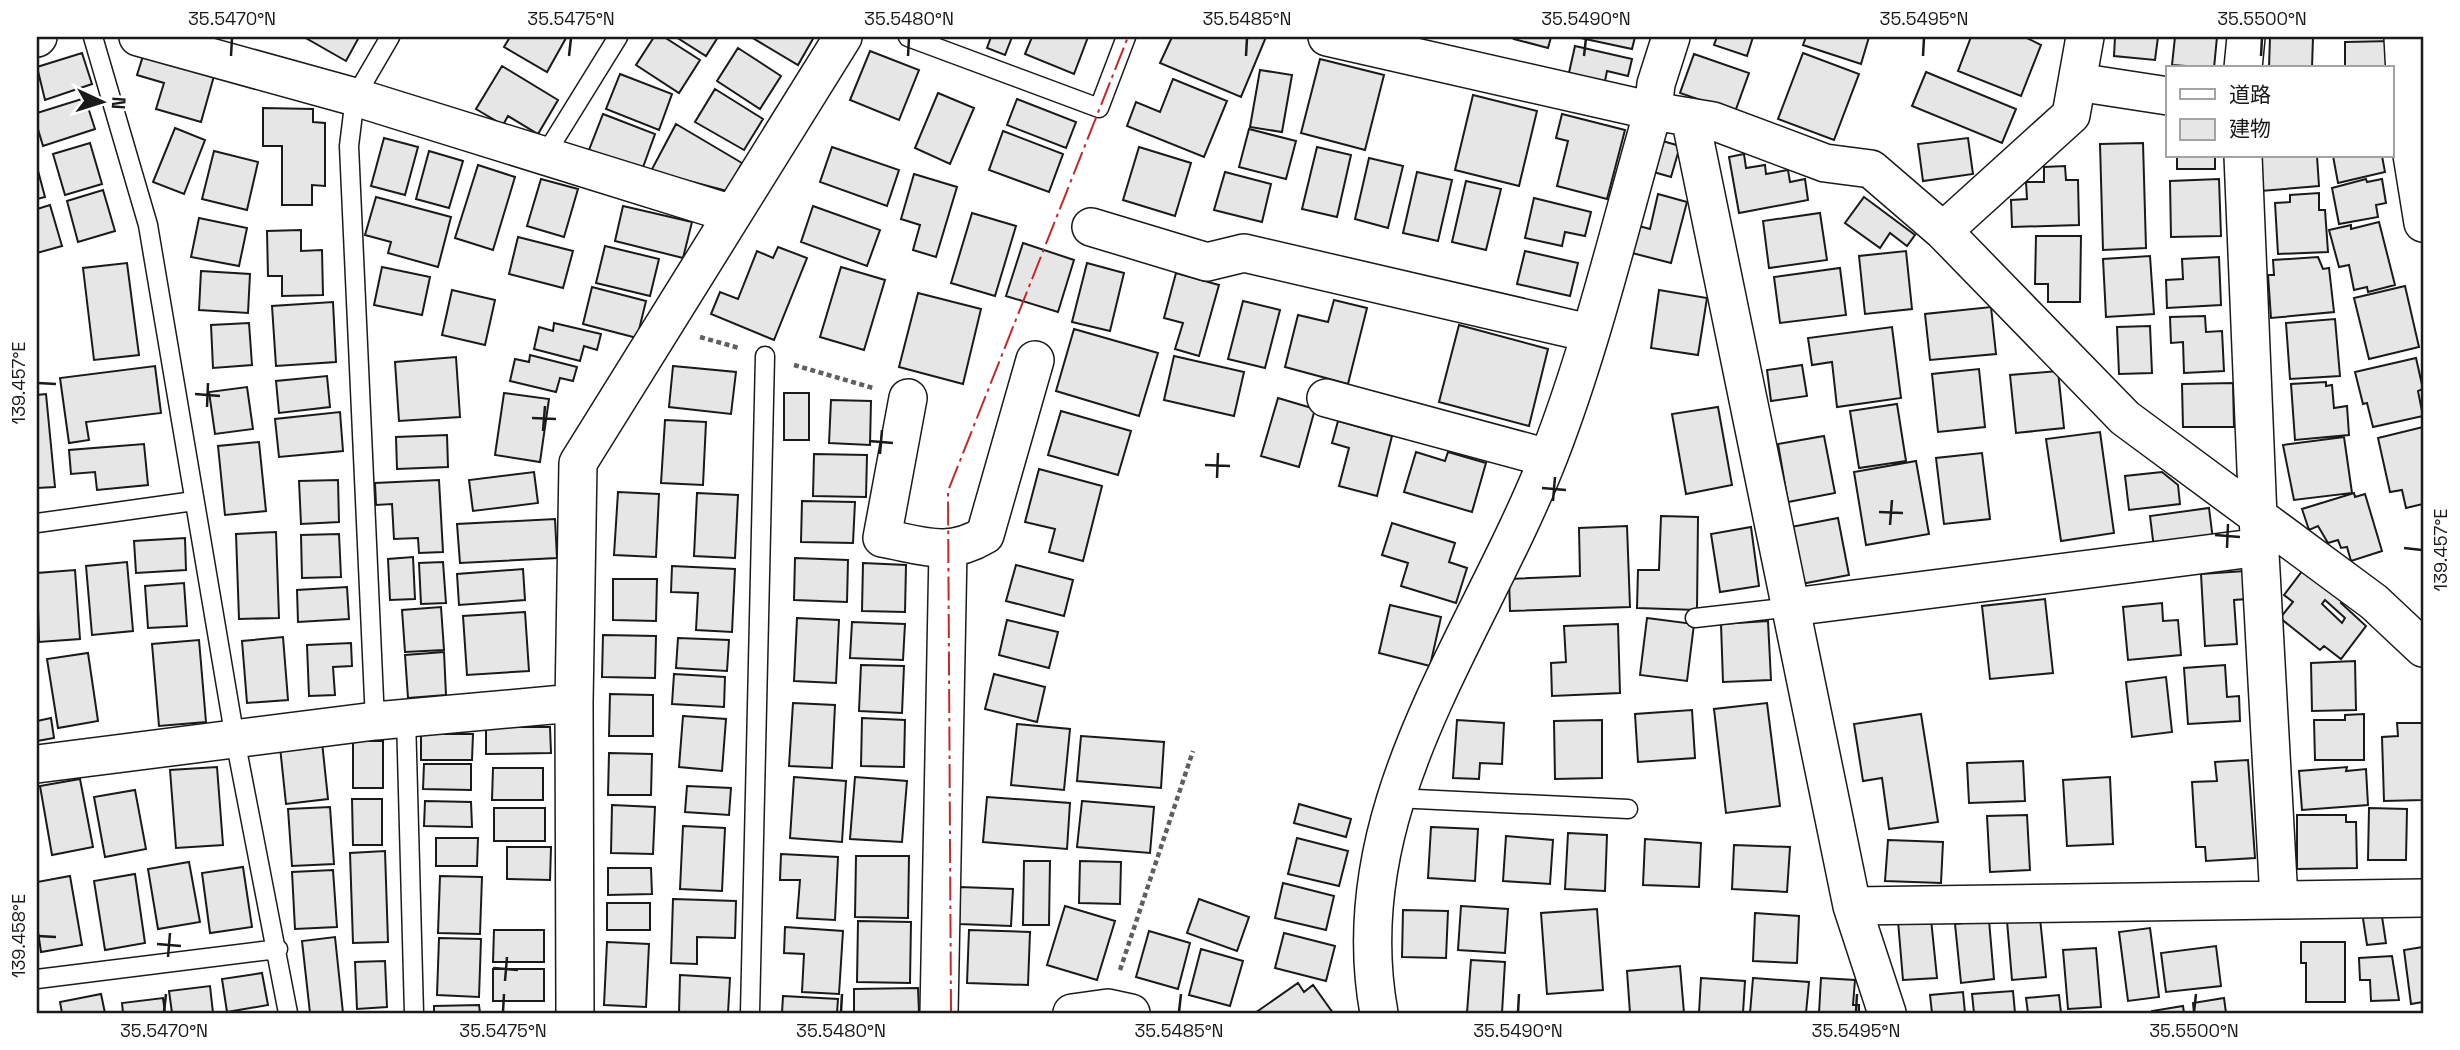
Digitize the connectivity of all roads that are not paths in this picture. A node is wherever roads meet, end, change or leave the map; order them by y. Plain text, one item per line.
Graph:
1 (93, 37) edge
2 (138, 37) edge
3 (390, 37) edge
4 (618, 37) edge
5 (844, 37) edge
6 (908, 37) edge
7 (1126, 37) edge
8 (1327, 37) edge
9 (1671, 37) edge
10 (2085, 37) edge
11 (2246, 37) edge
12 (2403, 37) edge
13 (2244, 66) edge
14 (2077, 82) junction
15 (2166, 96) edge
16 (355, 97) junction
17 (1653, 111) junction
18 (1690, 117) junction
19 (2400, 129) edge
20 (545, 155) junction
21 (2243, 158) edge
22 (732, 214) junction
23 (2423, 223) edge
24 (1091, 227) dead end
25 (1943, 232) junction
26 (1589, 333) junction
27 (765, 356) road end
28 (1035, 360) dead end
29 (908, 398) road end
30 (1326, 398) dead end
31 (1548, 458) junction
32 (194, 501) junction
33 (37, 523) edge
34 (2259, 532) junction
35 (948, 550) junction
36 (1791, 607) junction
37 (1695, 618) dead end
38 (2423, 648) edge
39 (574, 702) junction
40 (390, 719) junction
41 (235, 739) junction
42 (37, 764) edge
43 (1395, 797) junction
44 (1628, 809) dead end
45 (2423, 898) edge
46 (2279, 900) junction
47 (1852, 906) junction
48 (278, 949) junction
49 (37, 979) edge
50 (1119, 1011) edge
51 (288, 1013) edge
52 (414, 1013) edge
53 (575, 1013) edge
54 (750, 1013) edge
55 (939, 1013) edge
56 (1072, 1013) edge
57 (1379, 1013) edge
58 (1887, 1013) edge

1 - 32 lane
2 - 16 street
3 - 16 lane
4 - 20 lane
5 - 22 street
6 - 7 lane
8 - 17 street
9 - 17 street
10 - 14 street
11 - 13 street
12 - 19 street
14 - 15 street
14 - 25 street
16 - 20 street
16 - 40 lane
17 - 18 street
17 - 26 street
18 - 25 street
18 - 36 street
19 - 23 street
20 - 22 street
21 - 34 street
22 - 39 street
24 - 26 street
25 - 34 street
26 - 31 street
27 - 54 lane
28 - 35 street
29 - 35 street
30 - 31 street
31 - 43 street
32 - 33 lane
32 - 41 lane
34 - 36 street
34 - 38 street
34 - 46 street
35 - 55 street
36 - 37 lane
36 - 47 street
39 - 40 street
39 - 53 street
40 - 41 street
40 - 52 lane
41 - 42 street
41 - 48 lane
43 - 44 lane
43 - 57 street
45 - 46 street
46 - 47 street
47 - 58 street
48 - 49 lane
48 - 51 lane
50 - 56 street

